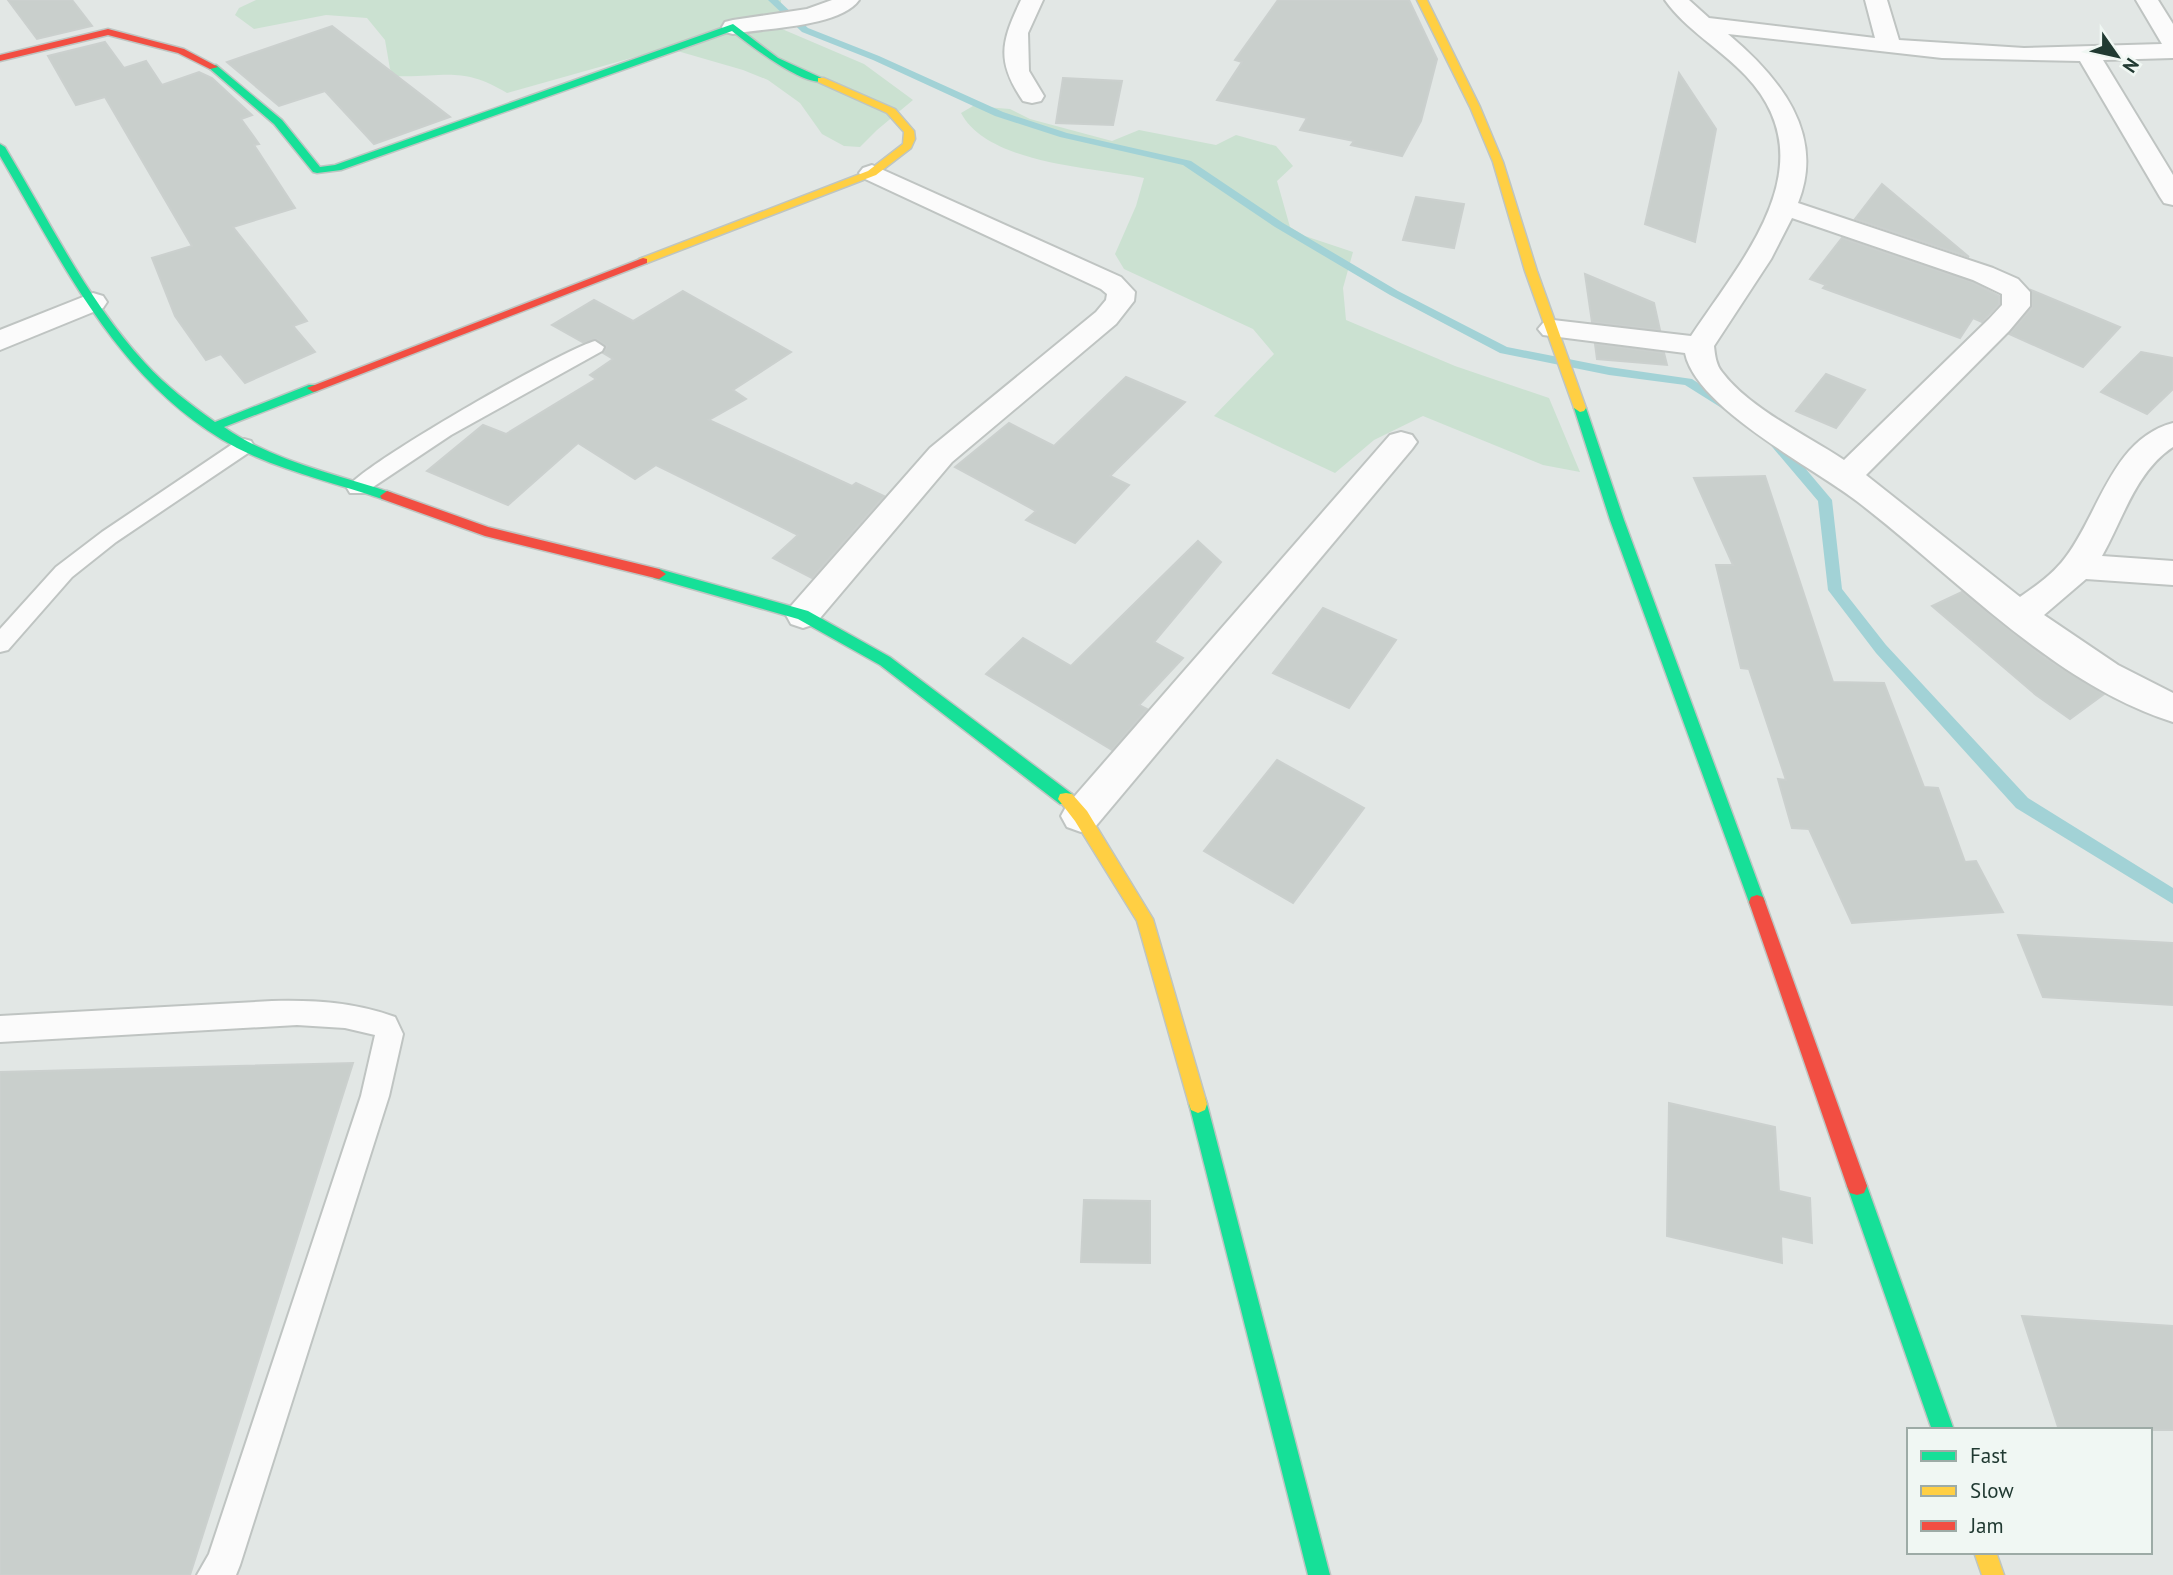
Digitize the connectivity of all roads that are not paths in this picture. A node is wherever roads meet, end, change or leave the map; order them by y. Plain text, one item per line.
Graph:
1 (848, 0) edge
2 (1032, 0) edge
3 (1422, 0) edge
4 (1676, 0) edge
5 (1876, 0) edge
6 (2147, 0) edge
7 (1700, 24) junction
8 (733, 27) junction
9 (2173, 43) edge
10 (1889, 46) junction
11 (2173, 51) edge
12 (2086, 52) junction
13 (0, 58) edge
14 (1032, 96) dead end
15 (0, 147) edge
16 (872, 173) junction
17 (2173, 197) edge
18 (1785, 207) junction
19 (93, 302) junction
20 (1556, 337) junction
21 (0, 341) edge
22 (1699, 346) junction
23 (595, 347) dead end
24 (213, 427) junction
25 (2173, 433) edge
26 (1401, 442) dead end
27 (244, 446) junction
28 (1845, 477) junction
29 (358, 488) junction
30 (2078, 566) junction
31 (2173, 573) edge
32 (803, 615) junction
33 (2018, 616) junction
34 (0, 645) edge
35 (2173, 708) edge
36 (1081, 816) junction
37 (0, 1029) edge
38 (1942, 1428) edge
39 (1986, 1554) edge
40 (214, 1575) edge
41 (1319, 1575) edge
42 (1993, 1575) edge

1 - 8 street
2 - 14 street
3 - 20 street
4 - 7 street
5 - 10 street
6 - 9 street
7 - 10 street
7 - 18 street
8 - 13 street
8 - 16 street
10 - 12 street
11 - 12 street
12 - 17 street
15 - 19 street
16 - 24 street
16 - 32 street
18 - 22 street
18 - 28 street
19 - 21 street
19 - 24 street
20 - 22 street
20 - 38 street
22 - 28 street
23 - 29 lane
24 - 27 street
25 - 30 street
26 - 36 street
27 - 29 street
27 - 34 lane
28 - 33 street
29 - 32 street
30 - 31 street
30 - 33 street
32 - 36 street
33 - 35 street
36 - 41 street
37 - 40 lane
39 - 42 street

